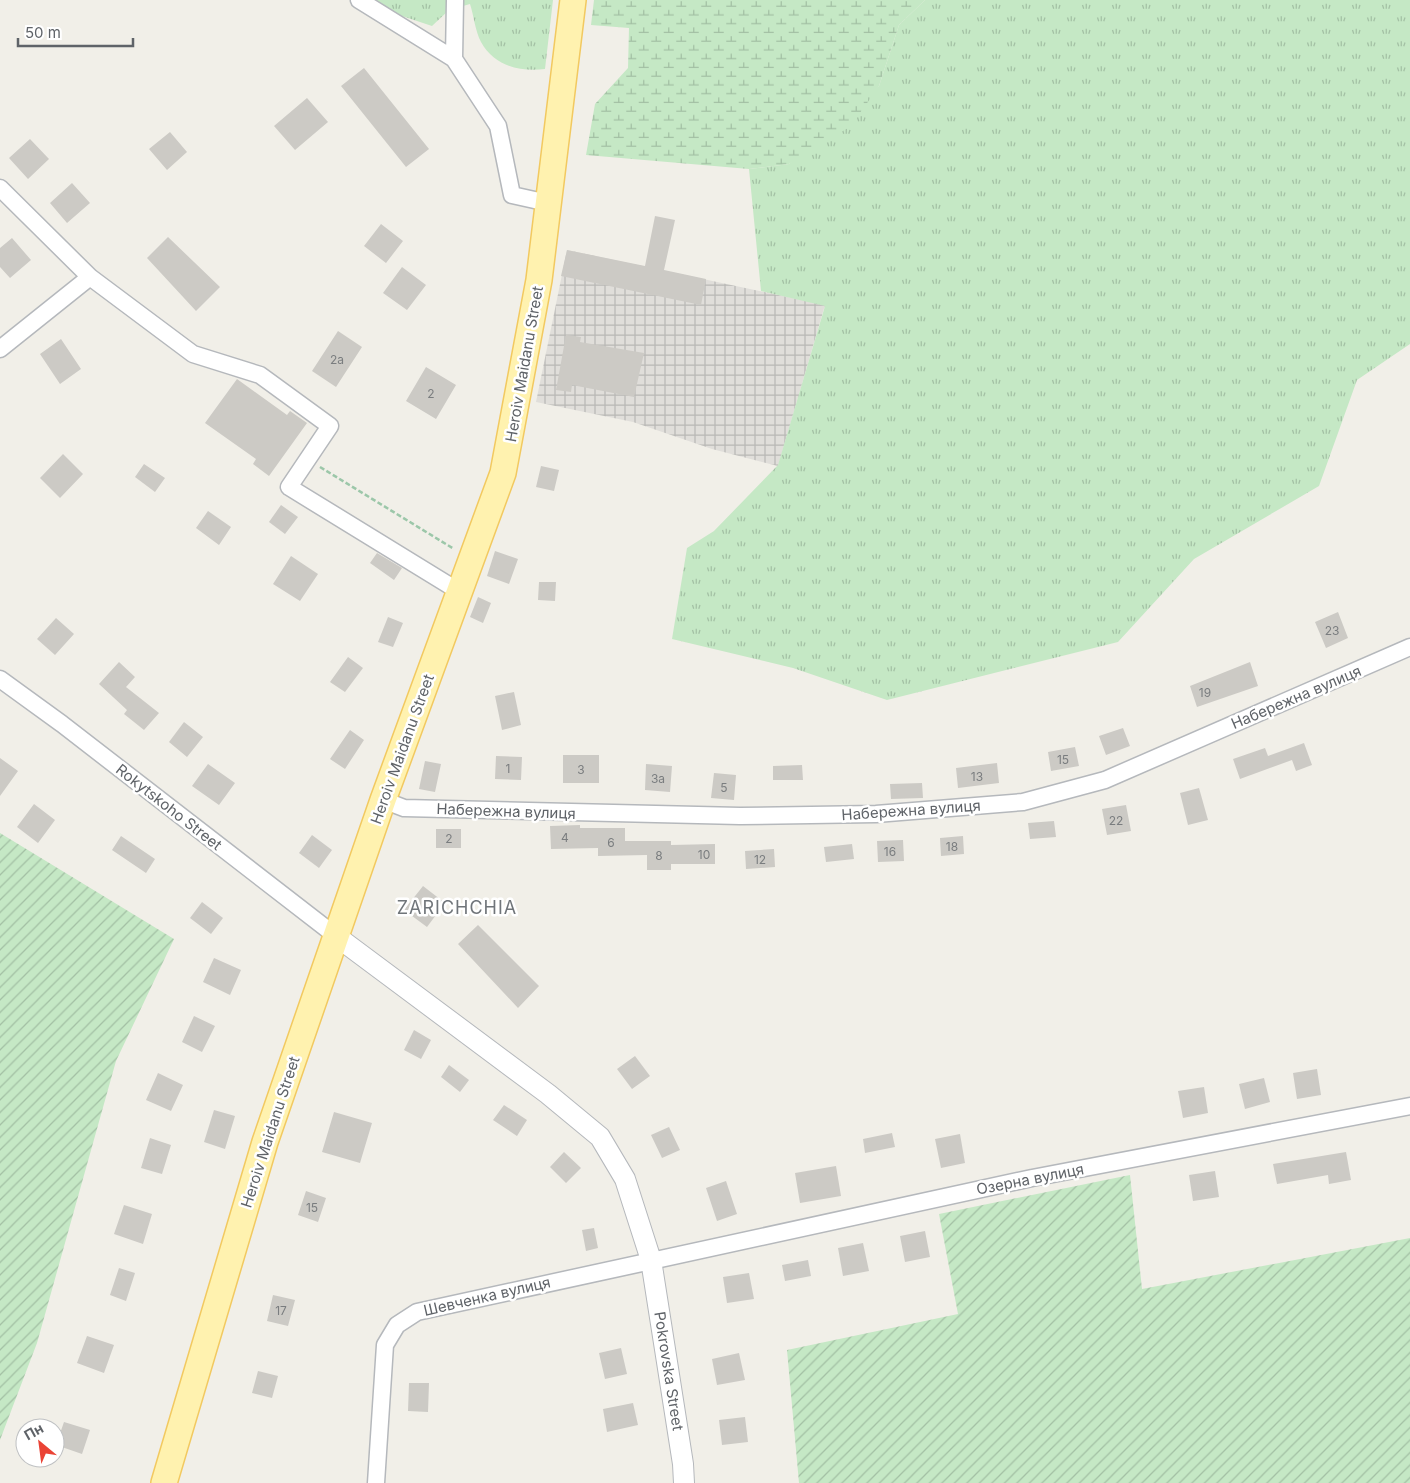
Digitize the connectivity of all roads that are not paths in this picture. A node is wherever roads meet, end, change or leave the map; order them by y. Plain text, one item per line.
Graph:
1 (359, 0) edge
2 (455, 0) edge
3 (573, 0) edge
4 (454, 60) junction
5 (0, 188) edge
6 (548, 203) junction
7 (90, 277) junction
8 (0, 349) edge
9 (460, 592) junction
10 (1410, 647) edge
11 (0, 679) edge
12 (384, 800) junction
13 (336, 936) junction
14 (1410, 1106) edge
15 (651, 1260) junction
16 (164, 1483) edge
17 (376, 1483) edge
18 (684, 1483) edge

1 - 4 street
2 - 4 street
3 - 6 main road, Heroiv Maidanu Street
4 - 6 street
5 - 7 street
6 - 9 main road, Heroiv Maidanu Street
7 - 8 street
7 - 9 street
9 - 12 main road, Heroiv Maidanu Street
10 - 12 street, Набережна вулиця
11 - 13 street, Rokytskoho Street
12 - 13 main road, Heroiv Maidanu Street
13 - 15 street, Pokrovska Street
13 - 16 main road, Heroiv Maidanu Street
14 - 15 street, Озерна вулиця
15 - 17 street, Шевченка вулиця
15 - 18 street, Pokrovska Street

